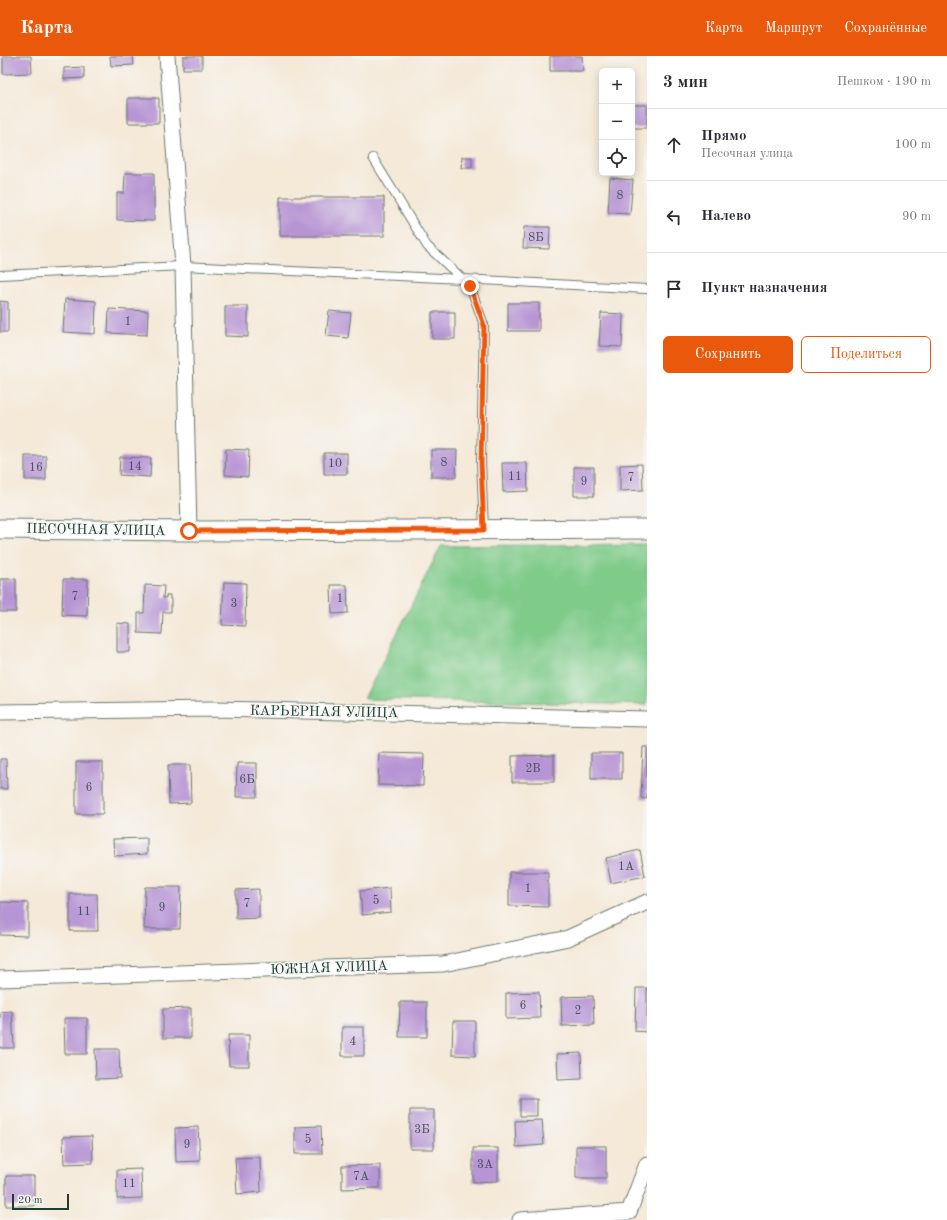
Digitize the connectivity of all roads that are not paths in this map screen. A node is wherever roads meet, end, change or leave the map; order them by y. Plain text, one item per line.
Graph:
1 (167, 56) edge
2 (373, 158) dead end
3 (183, 266) junction
4 (0, 275) edge
5 (462, 279) junction
6 (647, 289) edge
7 (0, 528) edge
8 (647, 529) edge
9 (484, 530) junction
10 (189, 531) junction
11 (0, 712) edge
12 (647, 719) edge
13 (647, 902) edge
14 (0, 980) edge
15 (647, 1164) edge
16 (520, 1220) edge

1 - 3 street
2 - 5 lane
3 - 4 lane
3 - 5 lane
3 - 10 street
5 - 6 lane
5 - 9 lane
7 - 10 street, ПЕСОЧНАЯ УЛИЦА
8 - 9 street, ПЕСОЧНАЯ УЛИЦА
9 - 10 street, ПЕСОЧНАЯ УЛИЦА
11 - 12 street, КАРЬЕРНАЯ УЛИЦА
13 - 14 street, ЮЖНАЯ УЛИЦА
15 - 16 street

